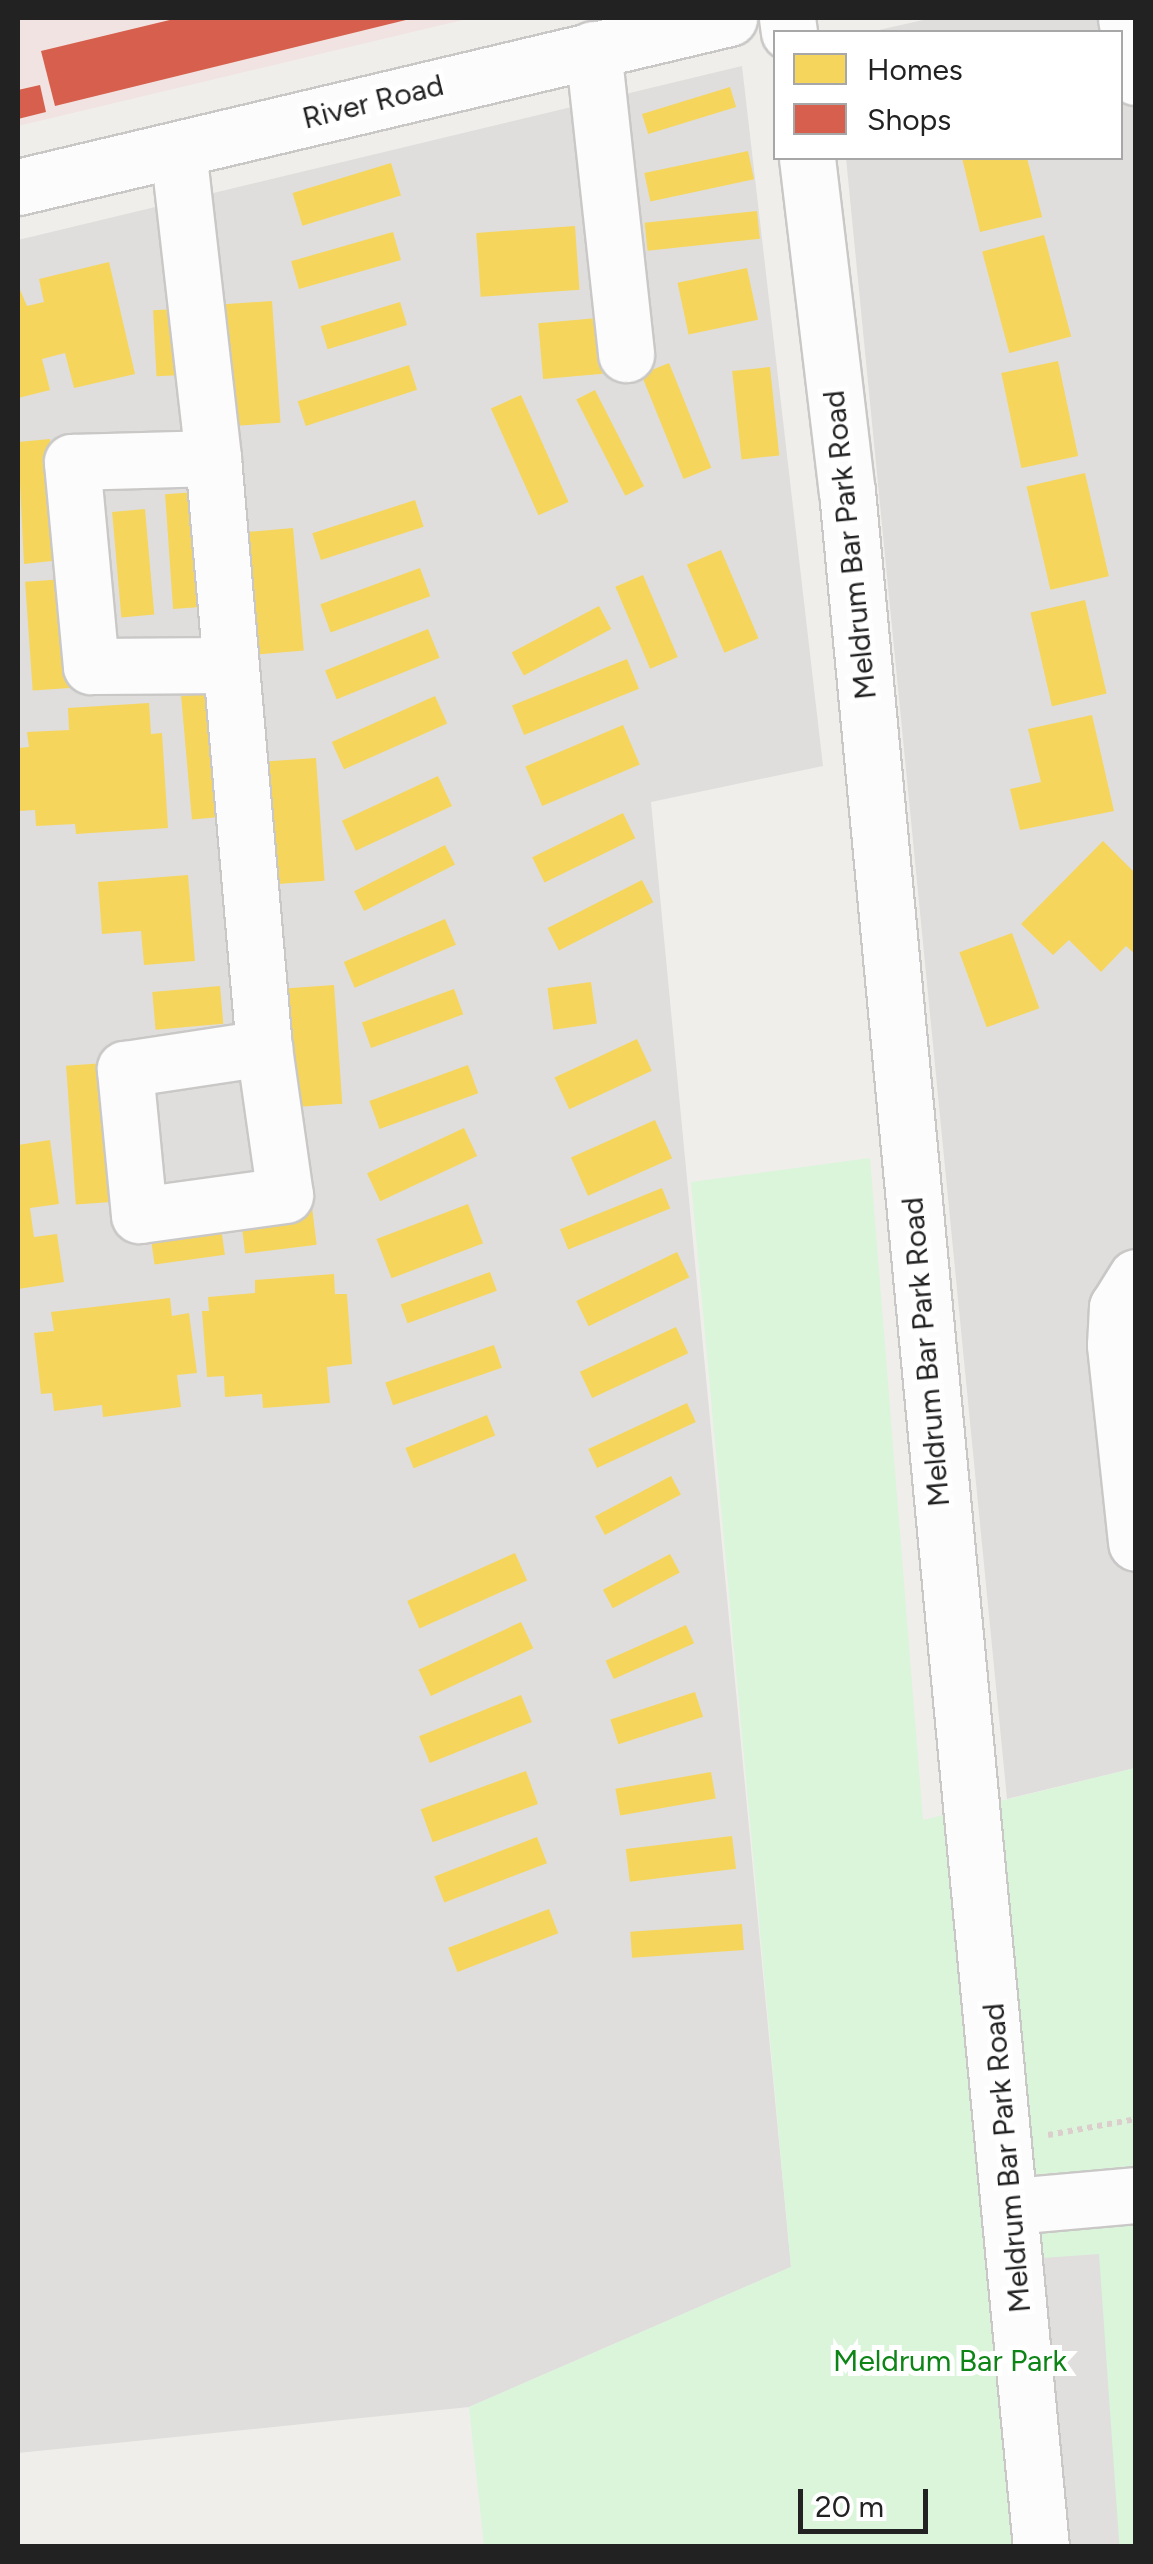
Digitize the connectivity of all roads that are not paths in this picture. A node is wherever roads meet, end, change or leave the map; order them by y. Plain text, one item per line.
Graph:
1 (729, 18) edge
2 (1126, 18) edge
3 (594, 50) junction
4 (1136, 77) edge
5 (178, 150) junction
6 (808, 160) edge
7 (18, 187) edge
8 (626, 354) dead end
9 (213, 458) junction
10 (230, 665) junction
11 (264, 1048) dead end
12 (1136, 1277) edge
13 (1136, 1543) edge
14 (1136, 2195) edge
15 (1014, 2206) junction
16 (1042, 2546) edge

1 - 3 street, River Road
2 - 4 street
3 - 5 street, River Road
3 - 8 street
5 - 7 street, River Road
5 - 9 street
6 - 15 street, Meldrum Bar Park Road
9 - 10 street
9 - 10 street
10 - 11 street
12 - 13 street
14 - 15 street
15 - 16 street, Meldrum Bar Park Road

